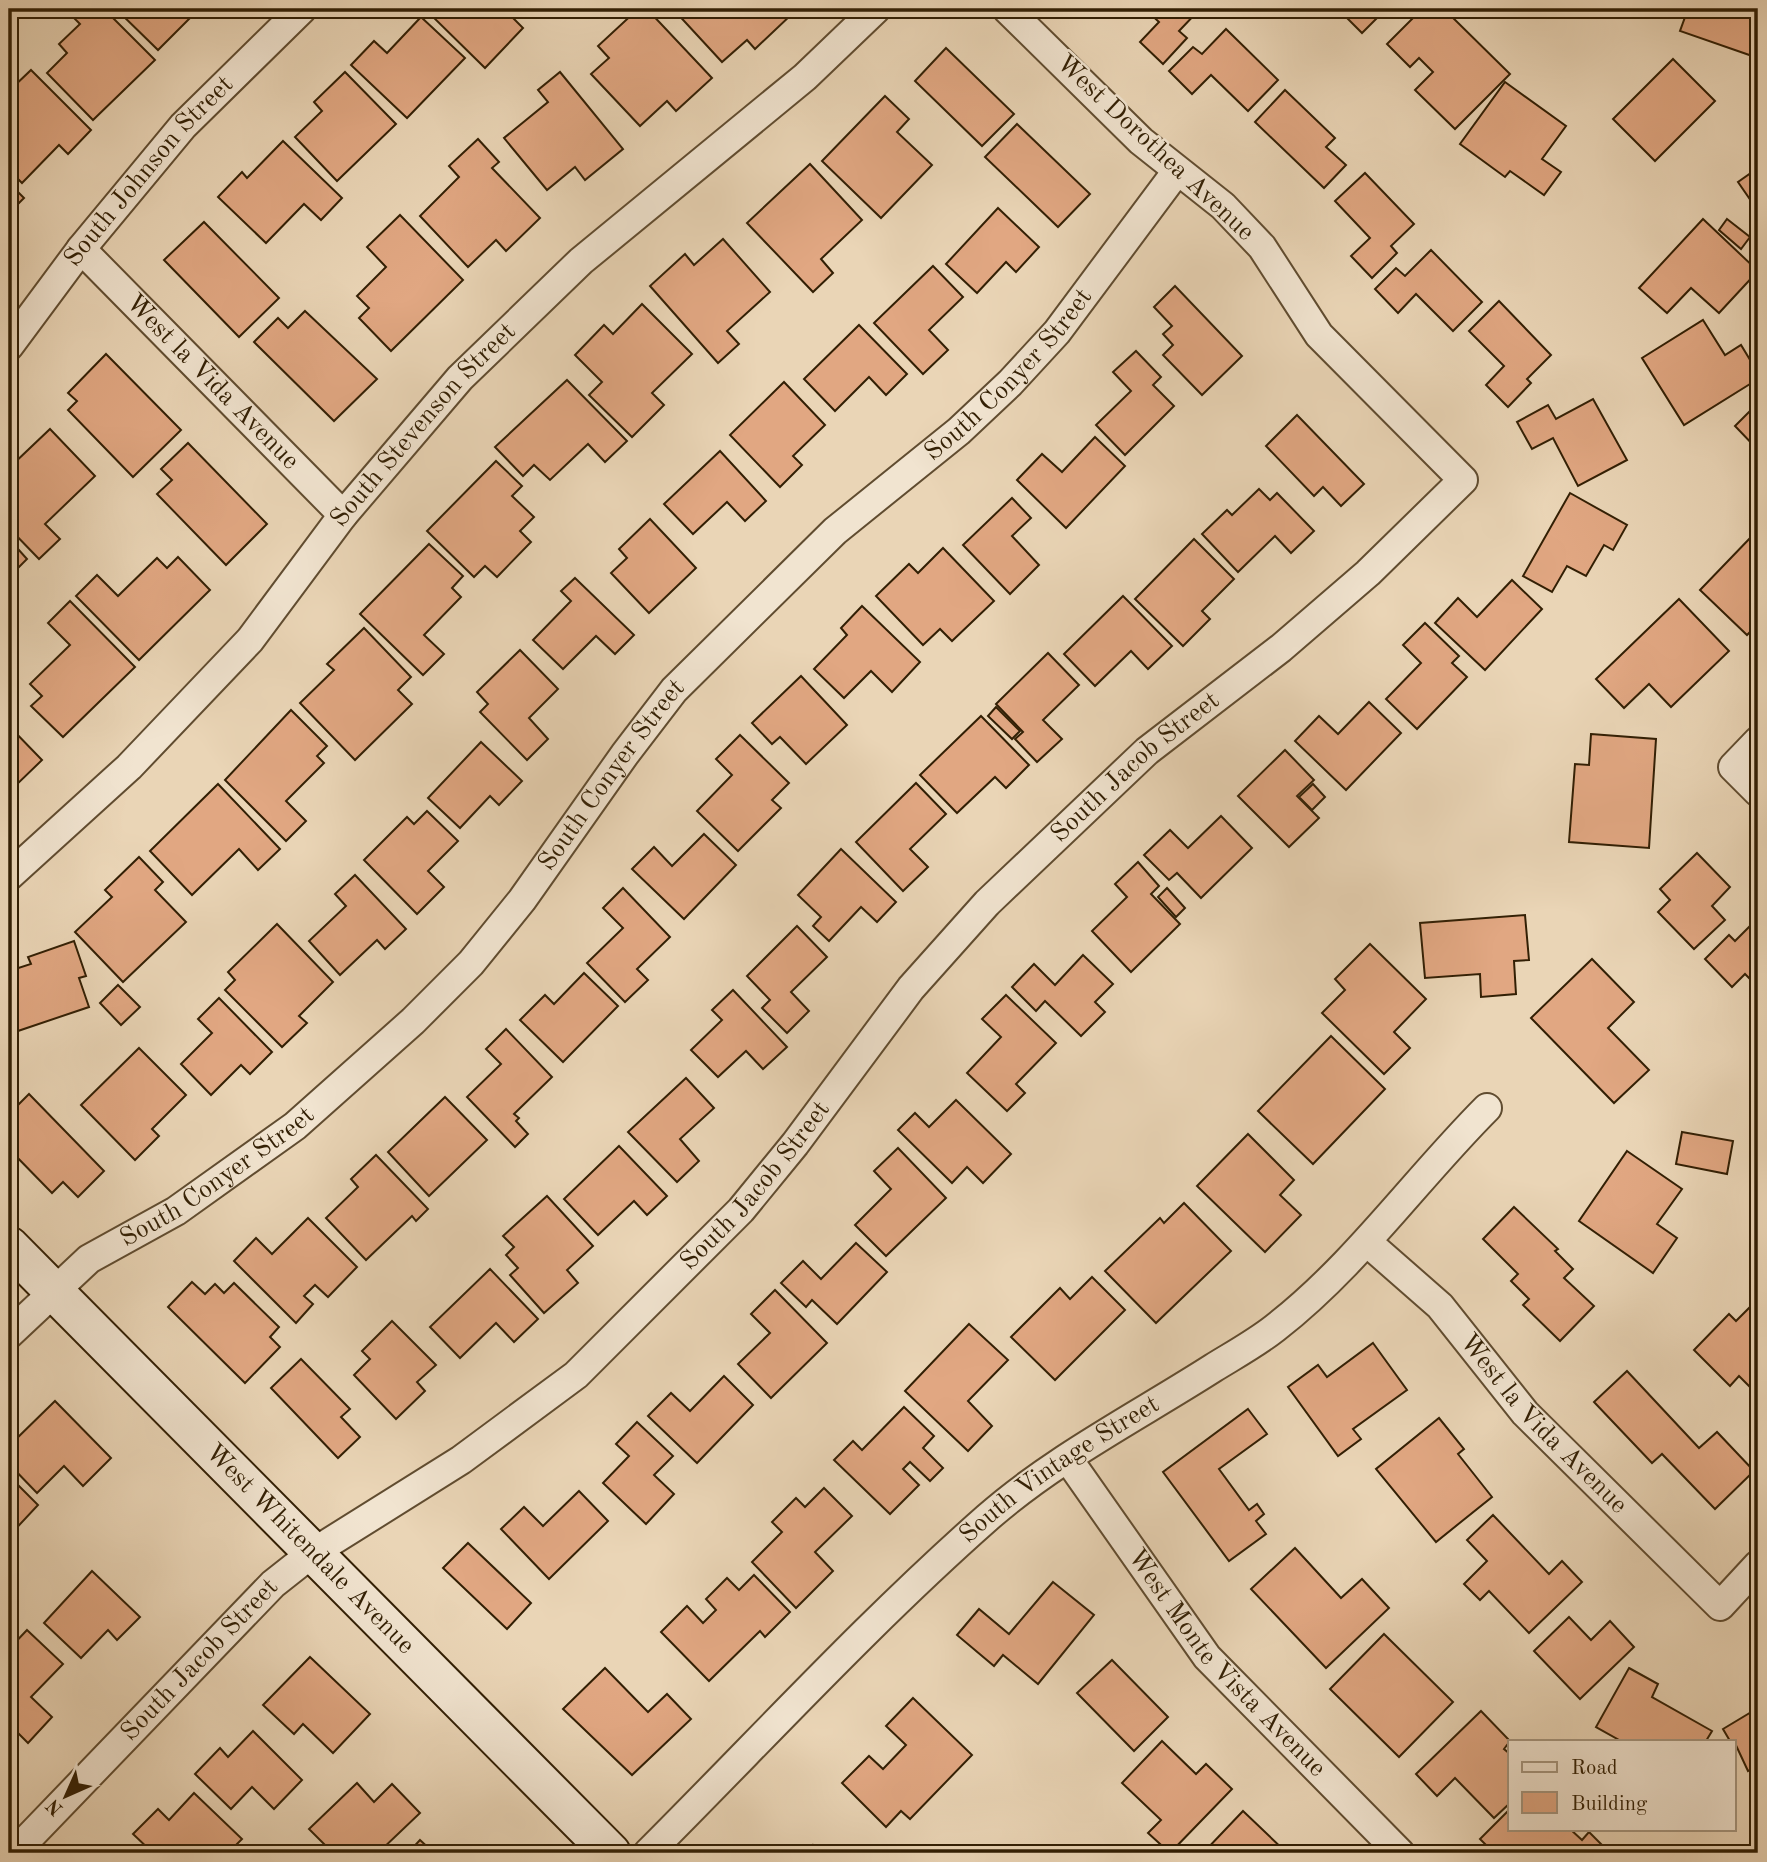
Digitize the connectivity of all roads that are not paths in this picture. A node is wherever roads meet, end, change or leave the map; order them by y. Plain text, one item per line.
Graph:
1 (302, 9) edge
2 (876, 9) edge
3 (1007, 9) edge
4 (1177, 172) junction
5 (81, 249) junction
6 (9, 346) edge
7 (1463, 480) joint
8 (343, 515) junction
9 (1758, 741) edge
10 (1758, 792) edge
11 (9, 876) edge
12 (1487, 1108) dead end
13 (1367, 1242) junction
14 (9, 1246) edge
15 (53, 1290) junction
16 (9, 1334) edge
17 (1068, 1459) junction
18 (312, 1554) junction
19 (1758, 1565) edge
20 (14, 1853) edge
21 (611, 1853) edge
22 (649, 1853) edge
23 (1400, 1853) edge

1 - 5 street, South Johnson Street
2 - 8 street, South Stevenson Street
3 - 4 street, West Dorothea Avenue
4 - 7 street, West Dorothea Avenue
4 - 15 street, South Conyer Street
5 - 6 street, South Johnson Street
5 - 8 street, West la Vida Avenue
7 - 18 street, South Jacob Street
8 - 11 street, South Stevenson Street
9 - 10 street
12 - 13 street, South Vintage Street
13 - 17 street, South Vintage Street
13 - 19 street, West la Vida Avenue
14 - 15 street, West Whitendale Avenue
15 - 16 street, South Conyer Street
15 - 18 street, West Whitendale Avenue
17 - 22 street, South Vintage Street
17 - 23 street, West Monte Vista Avenue
18 - 20 street, South Jacob Street
18 - 21 street, West Whitendale Avenue

